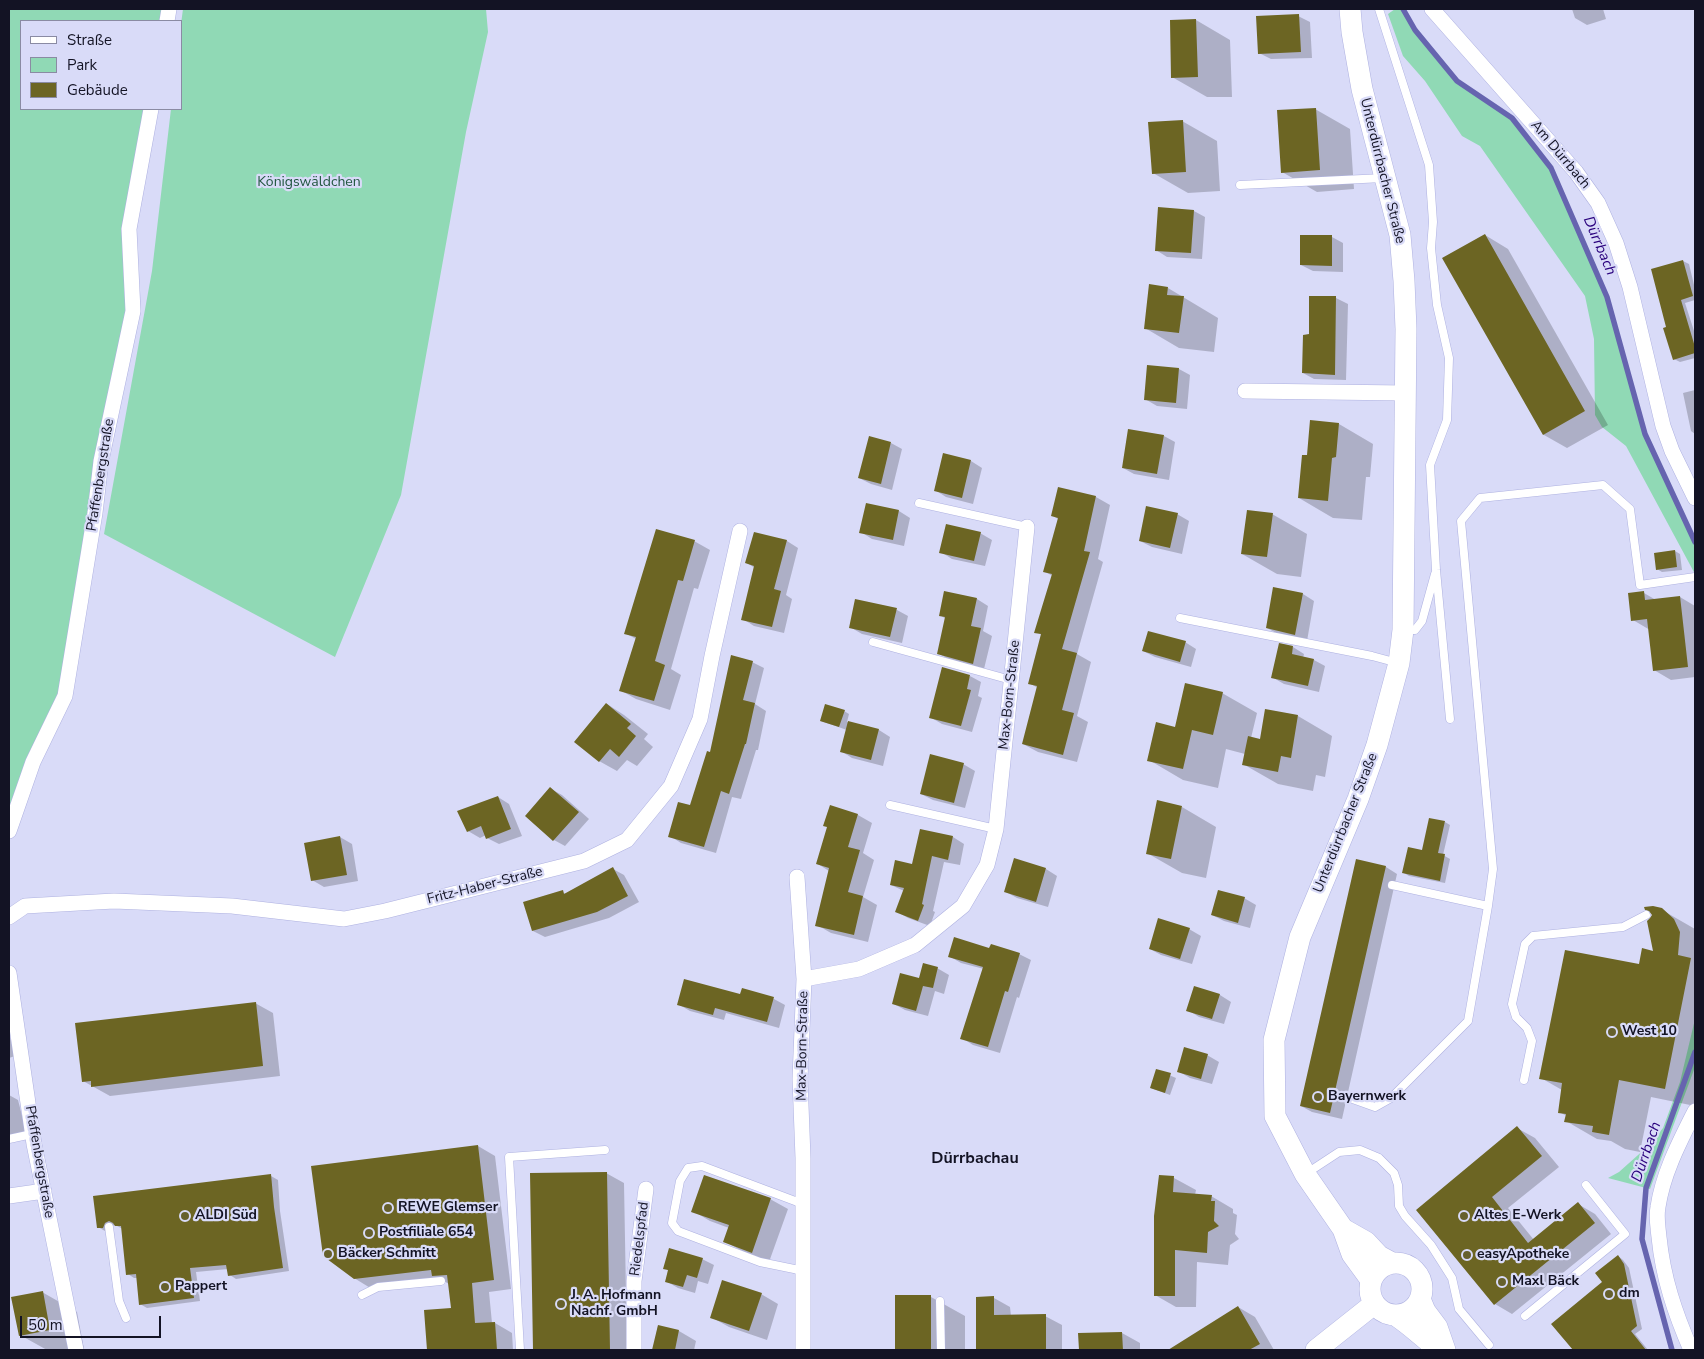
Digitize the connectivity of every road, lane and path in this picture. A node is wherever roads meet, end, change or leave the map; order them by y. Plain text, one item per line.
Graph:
1 (1350, 9) edge
2 (1379, 9) edge
3 (1432, 9) edge
4 (151, 110) edge
5 (1385, 178) junction
6 (1240, 186) dead end
7 (1245, 391) dead end
8 (1405, 394) junction
9 (1695, 498) edge
10 (919, 503) dead end
11 (1026, 527) joint
12 (740, 531) dead end
13 (1436, 570) junction
14 (1695, 577) edge
15 (1180, 618) dead end
16 (1402, 630) junction
17 (873, 642) dead end
18 (1399, 664) junction
19 (1011, 680) junction
20 (1450, 719) dead end
21 (890, 805) dead end
22 (996, 829) junction
23 (9, 832) edge
24 (797, 877) dead end
25 (1392, 885) dead end
26 (1488, 906) junction
27 (1646, 915) dead end
28 (9, 917) edge
29 (9, 973) edge
30 (804, 979) junction
31 (1524, 1080) dead end
32 (1347, 1097) dead end
33 (1695, 1111) edge
34 (32, 1134) junction
35 (9, 1139) edge
36 (605, 1150) dead end
37 (1305, 1174) junction
38 (1586, 1185) dead end
39 (646, 1189) dead end
40 (44, 1191) junction
41 (9, 1196) edge
42 (803, 1204) junction
43 (109, 1227) dead end
44 (1343, 1229) junction
45 (1392, 1263) junction
46 (804, 1270) junction
47 (1371, 1280) junction
48 (441, 1281) dead end
49 (362, 1295) dead end
50 (1420, 1299) junction
51 (940, 1301) dead end
52 (1374, 1304) junction
53 (1395, 1315) junction
54 (1525, 1316) dead end
55 (126, 1318) dead end
56 (1489, 1346) dead end
57 (76, 1350) edge
58 (520, 1350) edge
59 (634, 1350) edge
60 (803, 1350) edge
61 (941, 1350) edge
62 (1316, 1350) edge
63 (1440, 1350) edge
64 (1445, 1350) edge
65 (1691, 1350) edge

1 - 5 street, Unterdürrbacher Straße
2 - 13 lane
3 - 9 street, Am Dürrbach
4 - 23 street, Pfaffenbergstraße
5 - 6 lane
5 - 8 street, Unterdürrbacher Straße
7 - 8 street
8 - 16 street, Unterdürrbacher Straße
10 - 11 lane
11 - 19 street, Max-Born-Straße
12 - 28 street, Fritz-Haber-Straße
13 - 16 lane
13 - 20 lane
14 - 26 lane
15 - 18 lane
16 - 18 street, Unterdürrbacher Straße
17 - 19 lane
18 - 37 street, Unterdürrbacher Straße
19 - 22 street, Max-Born-Straße
21 - 22 lane
22 - 30 street, Max-Born-Straße
24 - 30 street
25 - 26 lane
26 - 32 lane
27 - 31 lane
29 - 34 street, Pfaffenbergstraße
30 - 42 street, Max-Born-Straße
33 - 65 street
34 - 35 lane
34 - 40 street, Pfaffenbergstraße
36 - 58 lane
37 - 44 street, Unterdürrbacher Straße
37 - 56 lane
38 - 54 lane
39 - 59 street, Riedelspfad
40 - 41 street
40 - 57 street, Pfaffenbergstraße
42 - 46 street, Max-Born-Straße
42 - 46 lane
43 - 55 lane
44 - 45 street, Unterdürrbacher Straße
44 - 47 street, Unterdürrbacher Straße
45 - 47 street
45 - 50 street
46 - 60 street, Max-Born-Straße
47 - 52 street
48 - 49 lane
50 - 53 street
50 - 64 street
51 - 61 lane
52 - 53 street
52 - 62 street
53 - 63 street

